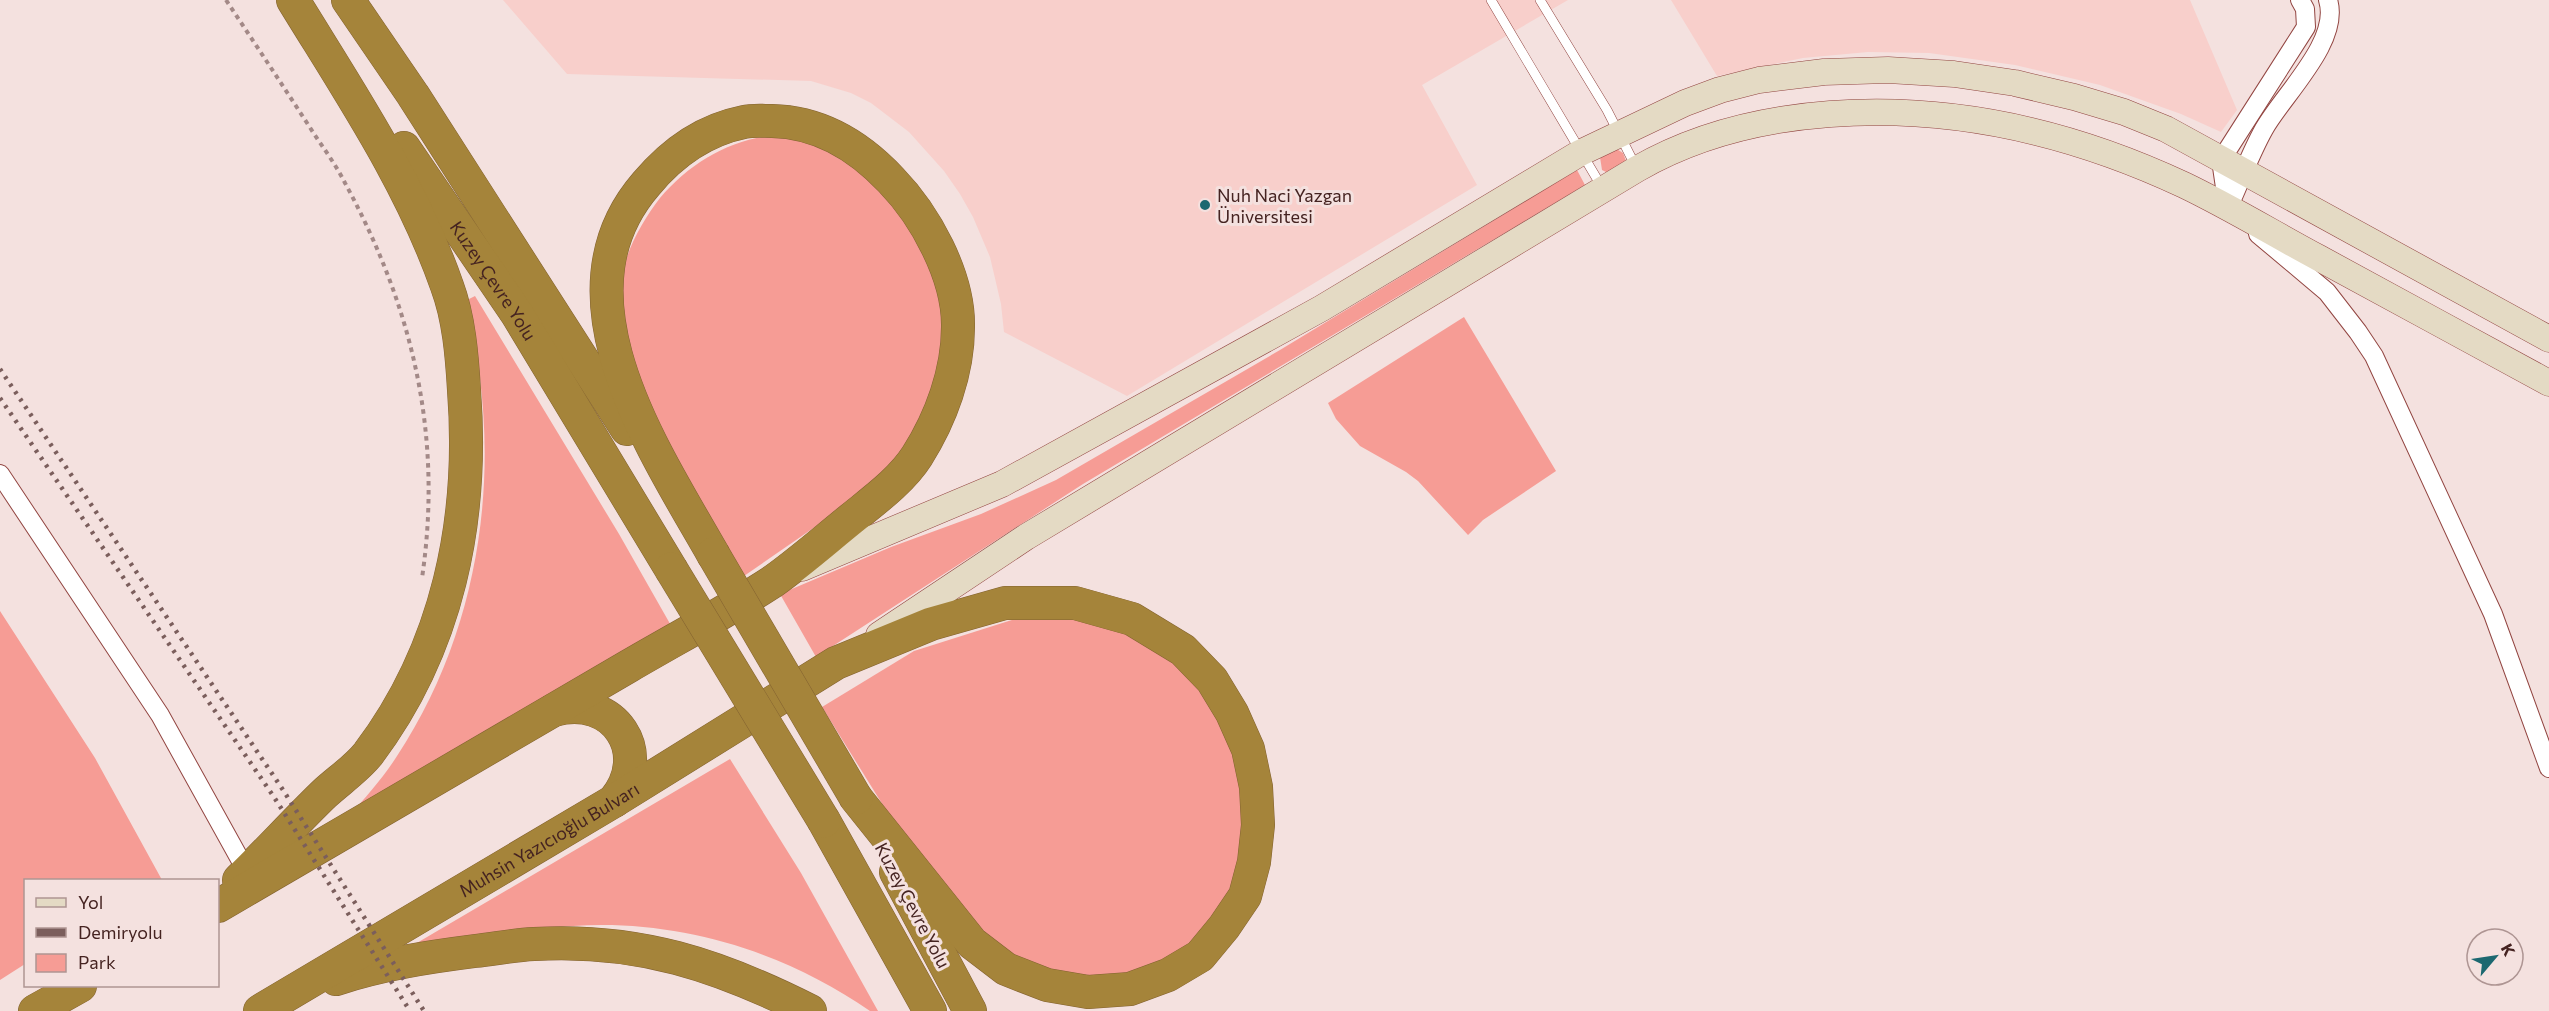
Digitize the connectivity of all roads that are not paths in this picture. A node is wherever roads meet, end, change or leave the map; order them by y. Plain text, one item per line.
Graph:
1 (293, 0) edge
2 (304, 0) edge
3 (348, 0) edge
4 (1491, 0) edge
5 (1540, 0) edge
6 (2300, 0) edge
7 (2328, 0) edge
8 (1620, 134) junction
9 (1580, 153) junction
10 (2221, 160) junction
11 (1637, 169) junction
12 (2245, 173) junction
13 (1603, 189) junction
14 (2228, 208) junction
15 (2549, 339) edge
16 (2549, 383) edge
17 (0, 474) edge
18 (713, 554) junction
19 (774, 580) junction
20 (836, 663) junction
21 (554, 710) junction
22 (2549, 768) edge
23 (856, 798) junction
24 (614, 801) junction
25 (247, 872) junction
26 (219, 903) edge
27 (219, 903) edge
28 (78, 987) edge
29 (279, 1006) edge
30 (35, 1011) edge
31 (810, 1011) edge
32 (930, 1011) edge
33 (970, 1011) edge

1 - 25 highway
2 - 32 highway, Kuzey Çevre Yolu, bridge
3 - 18 highway, Kuzey Çevre Yolu
4 - 9 lane
5 - 8 lane
6 - 10 street
7 - 12 street
8 - 9 street
8 - 10 street
8 - 11 lane
9 - 13 lane
9 - 19 street
10 - 12 street
10 - 14 street
11 - 13 street
11 - 14 street
12 - 14 street
12 - 15 street
13 - 20 street
14 - 16 street
14 - 22 street
17 - 25 street
18 - 19 highway
18 - 23 highway, bridge
19 - 21 highway
20 - 23 highway, Muhsin Yazıcıoğlu Bulvarı
20 - 24 highway, Muhsin Yazıcıoğlu Bulvarı
21 - 24 highway
21 - 27 highway
23 - 33 highway, Kuzey Çevre Yolu
24 - 29 highway, Muhsin Yazıcıoğlu Bulvarı
25 - 26 highway
28 - 30 highway
29 - 31 highway

